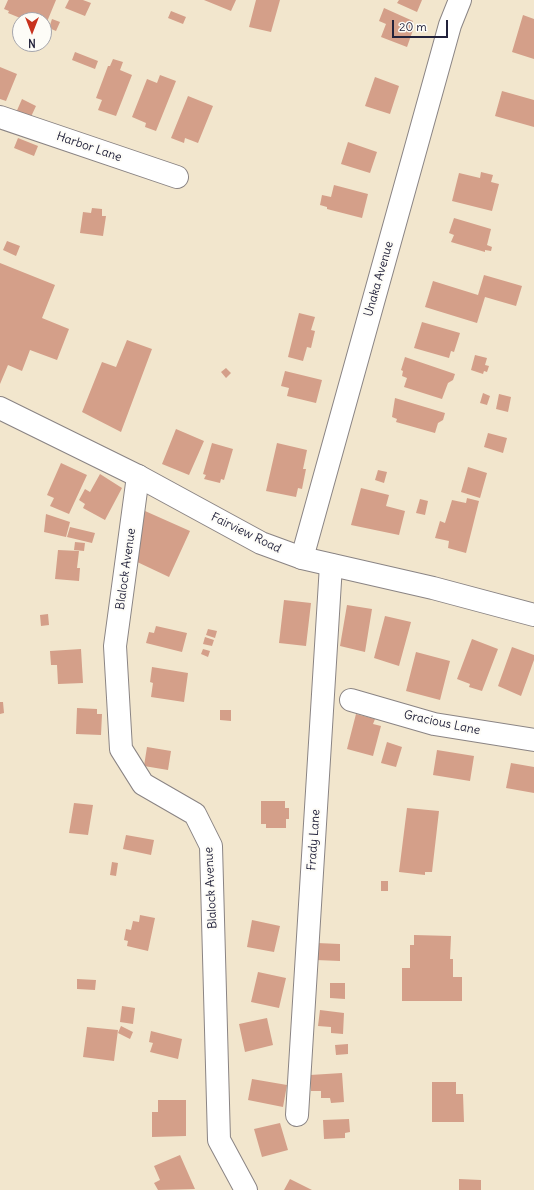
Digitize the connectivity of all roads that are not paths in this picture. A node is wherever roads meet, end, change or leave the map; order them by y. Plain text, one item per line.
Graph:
1 (460, 0) edge
2 (0, 116) edge
3 (177, 177) dead end
4 (0, 408) edge
5 (138, 476) junction
6 (302, 558) junction
7 (331, 565) junction
8 (534, 615) edge
9 (351, 700) dead end
10 (534, 740) edge
11 (297, 1115) dead end
12 (246, 1190) edge

1 - 6 street, Unaka Avenue
2 - 3 street, Harbor Lane
4 - 5 street, Fairview Road
5 - 6 street, Fairview Road
5 - 12 street, Blalock Avenue
6 - 7 street, Fairview Road
7 - 8 street, Fairview Road
7 - 11 street, Frady Lane
9 - 10 street, Gracious Lane

